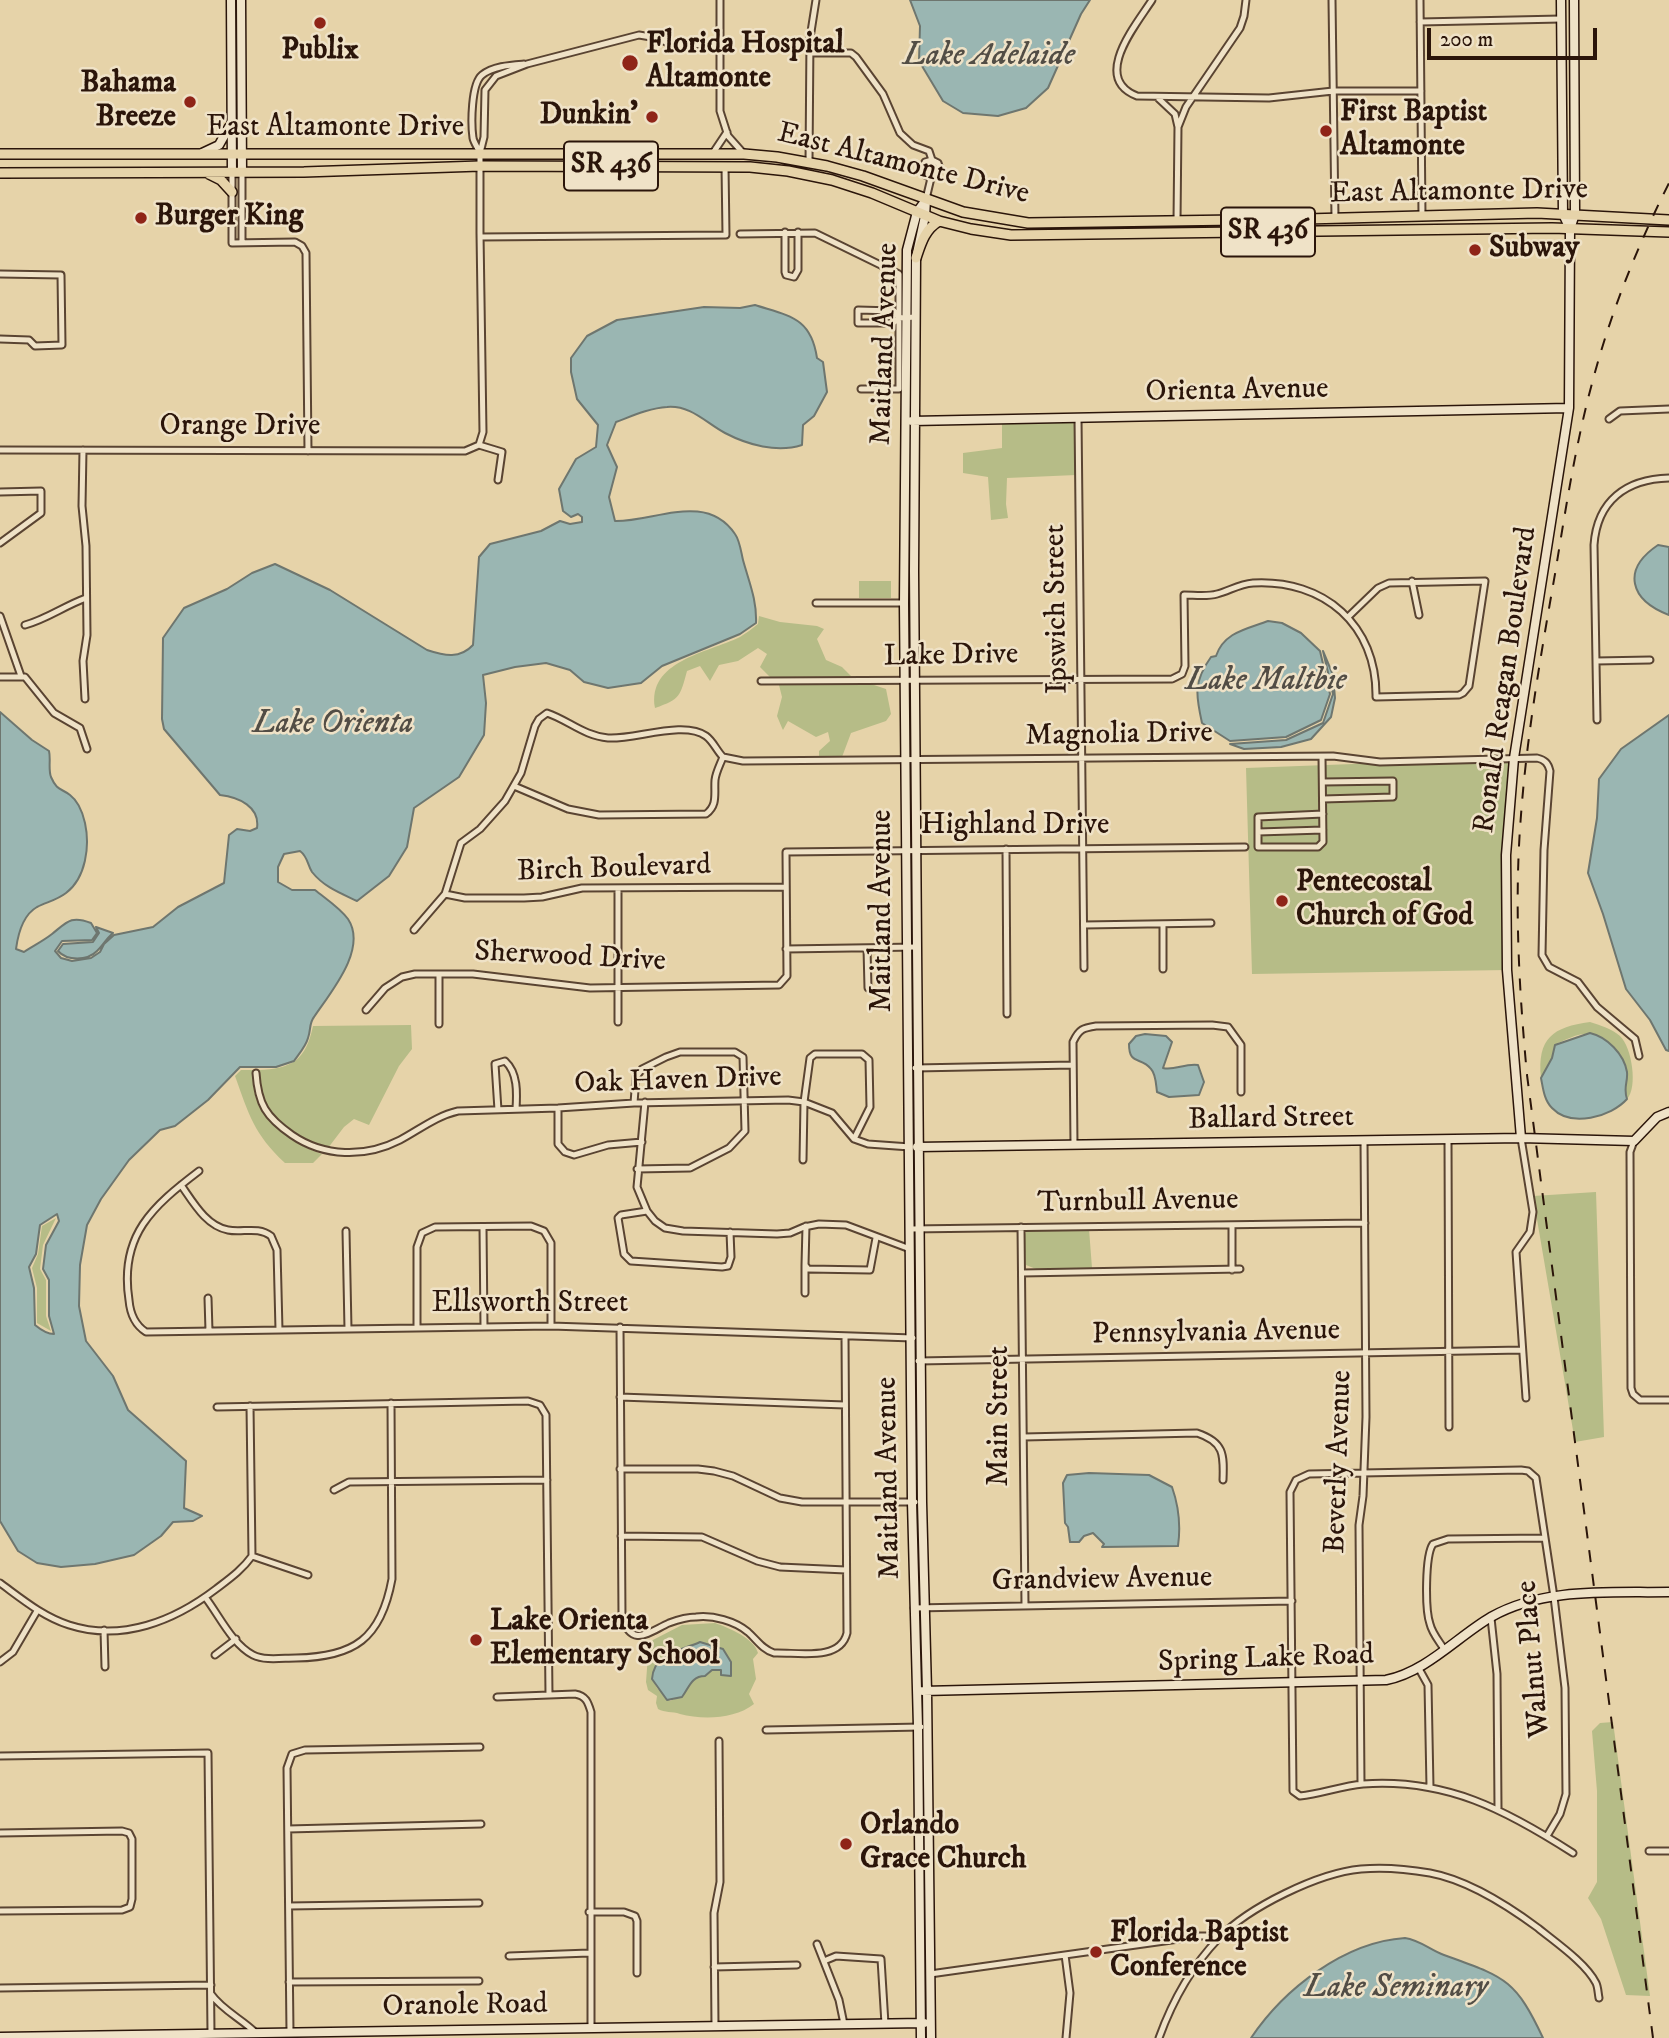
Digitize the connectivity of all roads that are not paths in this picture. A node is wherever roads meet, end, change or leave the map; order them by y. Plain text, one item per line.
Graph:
1 (231, 0) edge
2 (241, 0) edge
3 (720, 0) edge
4 (816, 0) edge
5 (1152, 0) edge
6 (1246, 0) edge
7 (1332, 0) edge
8 (1420, 0) edge
9 (1560, 0) edge
10 (1574, 0) edge
11 (1562, 19) junction
12 (1420, 22) junction
13 (719, 44) junction
14 (810, 53) junction
15 (527, 64) junction
16 (1421, 90) junction
17 (1333, 91) junction
18 (1158, 97) junction
19 (1193, 97) junction
20 (232, 117) junction
21 (1178, 127) junction
22 (727, 132) junction
23 (480, 153) junction
24 (0, 154) edge
25 (72, 154) junction
26 (200, 154) junction
27 (237, 154) junction
28 (658, 154) junction
29 (712, 154) junction
30 (744, 154) junction
31 (932, 160) junction
32 (810, 162) junction
33 (480, 166) junction
34 (643, 166) junction
35 (725, 166) junction
36 (827, 166) junction
37 (789, 171) junction
38 (204, 172) junction
39 (237, 172) junction
40 (0, 173) edge
41 (71, 173) junction
42 (806, 174) junction
43 (931, 178) junction
44 (232, 192) junction
45 (926, 200) junction
46 (921, 214) junction
47 (1563, 214) junction
48 (1575, 214) junction
49 (1422, 215) junction
50 (1335, 218) junction
51 (1306, 219) junction
52 (1669, 220) edge
53 (939, 221) junction
54 (1177, 221) junction
55 (1191, 221) junction
56 (1087, 222) junction
57 (1570, 229) junction
58 (1408, 230) junction
59 (785, 232) junction
60 (798, 232) junction
61 (1290, 232) junction
62 (1669, 232) edge
63 (740, 234) dead end
64 (1162, 234) junction
65 (1175, 234) junction
66 (1076, 235) junction
67 (480, 237) junction
68 (242, 243) junction
69 (916, 258) junction
70 (0, 274) edge
71 (907, 318) junction
72 (0, 340) edge
73 (861, 389) dead end
74 (1569, 408) junction
75 (1669, 409) edge
76 (1078, 418) junction
77 (1609, 419) dead end
78 (905, 421) junction
79 (915, 421) junction
80 (479, 445) junction
81 (0, 450) edge
82 (83, 450) junction
83 (307, 451) junction
84 (1669, 478) edge
85 (498, 480) dead end
86 (0, 492) edge
87 (0, 542) edge
88 (909, 571) junction
89 (1412, 581) junction
90 (86, 598) junction
91 (816, 603) dead end
92 (904, 603) junction
93 (1419, 615) dead end
94 (0, 616) edge
95 (1348, 617) junction
96 (24, 625) dead end
97 (1650, 660) dead end
98 (1596, 662) junction
99 (21, 676) junction
100 (0, 677) edge
101 (1082, 679) junction
102 (761, 681) dead end
103 (910, 681) junction
104 (85, 699) dead end
105 (1597, 720) dead end
106 (87, 749) dead end
107 (723, 757) junction
108 (1322, 757) junction
109 (1514, 758) junction
110 (1082, 759) junction
111 (911, 760) junction
112 (1323, 782) junction
113 (514, 786) junction
114 (1323, 799) junction
115 (1323, 814) junction
116 (1323, 830) junction
117 (1258, 832) junction
118 (1245, 847) dead end
119 (1006, 849) junction
120 (1083, 849) junction
121 (911, 850) junction
122 (786, 887) junction
123 (618, 889) junction
124 (445, 894) junction
125 (1211, 923) dead end
126 (1164, 924) junction
127 (1084, 925) junction
128 (414, 930) dead end
129 (867, 948) junction
130 (912, 948) junction
131 (786, 949) junction
132 (1084, 968) dead end
133 (1163, 969) dead end
134 (439, 974) junction
135 (618, 987) junction
136 (868, 988) dead end
137 (366, 1010) dead end
138 (1007, 1014) dead end
139 (618, 1022) dead end
140 (439, 1024) dead end
141 (908, 1026) junction
142 (918, 1026) junction
143 (1639, 1056) dead end
144 (1073, 1065) junction
145 (908, 1068) junction
146 (918, 1068) junction
147 (256, 1073) dead end
148 (1241, 1092) dead end
149 (743, 1101) junction
150 (634, 1102) junction
151 (645, 1102) junction
152 (804, 1102) junction
153 (558, 1108) junction
154 (498, 1110) junction
155 (516, 1110) junction
156 (1669, 1112) edge
157 (1521, 1138) junction
158 (854, 1139) junction
159 (1448, 1139) junction
160 (1364, 1140) junction
161 (1634, 1141) junction
162 (642, 1142) junction
163 (1074, 1145) junction
164 (914, 1147) junction
165 (803, 1160) dead end
166 (637, 1169) junction
167 (199, 1171) dead end
168 (181, 1185) junction
169 (647, 1211) junction
170 (1365, 1223) junction
171 (1232, 1225) junction
172 (806, 1226) junction
173 (484, 1227) junction
174 (1021, 1227) junction
175 (915, 1229) junction
176 (346, 1231) dead end
177 (730, 1232) junction
178 (876, 1238) junction
179 (911, 1249) junction
180 (805, 1265) junction
181 (1232, 1269) junction
182 (1240, 1269) dead end
183 (1022, 1273) junction
184 (805, 1293) dead end
185 (208, 1298) dead end
186 (551, 1326) junction
187 (484, 1327) junction
188 (620, 1327) junction
189 (417, 1328) junction
190 (348, 1329) junction
191 (279, 1330) junction
192 (209, 1331) junction
193 (845, 1336) junction
194 (916, 1337) junction
195 (1522, 1350) junction
196 (1449, 1352) junction
197 (1365, 1354) junction
198 (1024, 1359) junction
199 (916, 1361) junction
200 (620, 1396) junction
201 (1526, 1398) dead end
202 (1669, 1400) edge
203 (391, 1403) junction
204 (845, 1405) junction
205 (250, 1406) junction
206 (217, 1407) dead end
207 (1449, 1427) dead end
208 (1024, 1437) junction
209 (620, 1469) junction
210 (1363, 1472) junction
211 (547, 1480) junction
212 (1223, 1480) dead end
213 (391, 1482) junction
214 (334, 1490) dead end
215 (846, 1501) junction
216 (917, 1502) junction
217 (621, 1536) junction
218 (1545, 1538) junction
219 (251, 1556) junction
220 (846, 1570) junction
221 (308, 1575) dead end
222 (0, 1583) edge
223 (1669, 1592) edge
224 (205, 1597) junction
225 (1554, 1597) junction
226 (1292, 1601) junction
227 (1025, 1605) junction
228 (919, 1607) junction
229 (37, 1611) junction
230 (1491, 1618) junction
231 (104, 1630) junction
232 (236, 1640) junction
233 (1444, 1649) junction
234 (215, 1655) dead end
235 (0, 1662) edge
236 (105, 1667) dead end
237 (1418, 1667) junction
238 (1360, 1680) junction
239 (1292, 1683) junction
240 (917, 1691) junction
241 (927, 1691) junction
242 (549, 1695) junction
243 (497, 1697) dead end
244 (923, 1727) junction
245 (766, 1730) dead end
246 (719, 1741) dead end
247 (480, 1747) dead end
248 (0, 1756) edge
249 (918, 1782) junction
250 (928, 1782) junction
251 (1361, 1784) junction
252 (1430, 1787) junction
253 (1498, 1808) junction
254 (481, 1824) dead end
255 (288, 1829) junction
256 (0, 1833) edge
257 (1547, 1836) junction
258 (1650, 1851) dead end
259 (1669, 1851) edge
260 (929, 1852) junction
261 (1573, 1853) dead end
262 (919, 1864) junction
263 (479, 1903) dead end
264 (289, 1906) junction
265 (0, 1911) edge
266 (589, 1912) junction
267 (1220, 1937) junction
268 (817, 1944) dead end
269 (589, 1953) junction
270 (1065, 1955) junction
271 (509, 1956) dead end
272 (824, 1961) junction
273 (797, 1965) dead end
274 (714, 1967) junction
275 (637, 1973) dead end
276 (930, 1974) junction
277 (920, 1975) junction
278 (479, 1981) dead end
279 (289, 1982) junction
280 (211, 1985) junction
281 (0, 1988) edge
282 (211, 1993) junction
283 (1599, 1998) dead end
284 (931, 2023) junction
285 (844, 2024) junction
286 (886, 2024) junction
287 (920, 2024) junction
288 (715, 2026) junction
289 (639, 2027) junction
290 (560, 2028) junction
291 (591, 2028) junction
292 (289, 2032) junction
293 (211, 2033) junction
294 (256, 2033) junction
295 (480, 2034) edge
296 (341, 2035) edge
297 (145, 2036) edge
298 (0, 2037) edge
299 (49, 2037) edge
300 (560, 2038) edge
301 (639, 2038) edge
302 (921, 2038) edge
303 (931, 2038) edge
304 (1066, 2038) edge
305 (1160, 2038) edge

1 - 20 street
2 - 27 street
3 - 13 street
4 - 14 street
5 - 18 street
6 - 19 street
7 - 17 street
8 - 12 street
9 - 11 street, Ronald Reagan Boulevard
10 - 48 street, Ronald Reagan Boulevard
11 - 12 street
11 - 47 street, Ronald Reagan Boulevard
12 - 16 street
13 - 15 street
13 - 22 street
14 - 31 street
14 - 32 street
15 - 23 street
15 - 23 street
16 - 17 street
16 - 49 street
17 - 19 street
17 - 50 street
18 - 19 street
18 - 21 street
19 - 21 street
20 - 26 street
20 - 27 street
21 - 54 street
22 - 29 street
22 - 30 street
23 - 27 main road, East Altamonte Drive / SR 436
23 - 28 main road, East Altamonte Drive / SR 436
23 - 33 street
24 - 25 main road, East Altamonte Drive / SR 436
25 - 26 main road, East Altamonte Drive / SR 436
25 - 41 main road
26 - 27 main road, East Altamonte Drive / SR 436
27 - 39 street
28 - 29 main road, East Altamonte Drive / SR 436
28 - 34 main road
29 - 30 main road, East Altamonte Drive / SR 436
30 - 32 main road, East Altamonte Drive / SR 436
31 - 43 street
31 - 43 street
32 - 36 main road, East Altamonte Drive / SR 436
32 - 37 main road
33 - 34 main road, SR 436
33 - 39 main road, SR 436
33 - 67 street
34 - 35 main road, SR 436
35 - 37 main road, SR 436
35 - 67 street
36 - 42 main road
36 - 45 main road, East Altamonte Drive / SR 436
37 - 42 main road, SR 436
38 - 39 main road, SR 436
38 - 41 main road, SR 436
38 - 44 main road
39 - 44 street
39 - 68 street
40 - 41 main road, SR 436
42 - 46 main road, SR 436
43 - 45 street
44 - 68 street
45 - 46 street, Maitland Avenue
45 - 56 main road, East Altamonte Drive / SR 436
46 - 53 main road, SR 436
46 - 69 street, Maitland Avenue
46 - 71 street, Maitland Avenue
47 - 48 main road, East Altamonte Drive / SR 436
47 - 49 main road, East Altamonte Drive / SR 436
47 - 57 street, Ronald Reagan Boulevard
48 - 52 main road, East Altamonte Drive / SR 436
48 - 57 street, Ronald Reagan Boulevard
49 - 50 main road, East Altamonte Drive / SR 436
49 - 58 main road
50 - 51 main road, East Altamonte Drive / SR 436
51 - 55 main road, East Altamonte Drive / SR 436
51 - 61 main road
53 - 66 main road, East Altamonte Drive / SR 436
53 - 69 main road
54 - 55 main road, East Altamonte Drive / SR 436
54 - 56 main road, East Altamonte Drive / SR 436
54 - 64 main road
55 - 65 main road
56 - 66 main road
57 - 58 main road, East Altamonte Drive / SR 436
57 - 62 main road, East Altamonte Drive / SR 436
57 - 74 street, Ronald Reagan Boulevard
58 - 61 main road, East Altamonte Drive / SR 436
59 - 60 street
59 - 60 street
59 - 63 street
60 - 71 street
61 - 65 main road, East Altamonte Drive / SR 436
64 - 65 main road, East Altamonte Drive / SR 436
64 - 66 main road, East Altamonte Drive / SR 436
67 - 80 street
68 - 83 street
69 - 71 street, Maitland Avenue
70 - 72 street
71 - 71 street
71 - 73 street
71 - 78 street, Maitland Avenue
71 - 79 street, Maitland Avenue
74 - 76 street, Orienta Avenue
74 - 109 street, Ronald Reagan Boulevard
75 - 77 street
76 - 79 street, Orienta Avenue
76 - 101 street, Ipswich Street
78 - 79 street, Orienta Avenue
78 - 88 street, Maitland Avenue
79 - 88 street, Maitland Avenue
80 - 83 street, Orange Drive
80 - 85 street
81 - 82 street, Orange Drive
82 - 83 street, Orange Drive
82 - 90 street
84 - 98 street
86 - 87 street
88 - 92 street, Maitland Avenue
88 - 103 street, Maitland Avenue
89 - 93 street
89 - 95 street
89 - 95 street
90 - 96 street
90 - 104 street
91 - 92 street
92 - 103 street, Maitland Avenue
94 - 99 street
95 - 101 street, Lake Drive
97 - 98 street
98 - 105 street
99 - 100 street
99 - 106 street
101 - 103 street, Lake Drive
101 - 110 street, Ipswich Street
102 - 103 street, Lake Drive
103 - 111 street, Maitland Avenue
107 - 111 street, Magnolia Drive
107 - 113 street
107 - 113 street
108 - 109 street, Magnolia Drive
108 - 110 street, Magnolia Drive
108 - 112 street
109 - 143 street, Magnolia Drive
109 - 157 street, Ronald Reagan Boulevard
110 - 111 street, Magnolia Drive
110 - 120 street, Ipswich Street
111 - 121 street, Maitland Avenue
112 - 114 street
112 - 114 street
113 - 124 street
114 - 115 street
115 - 116 street
115 - 117 street
116 - 117 street
116 - 117 street
118 - 120 street, Highland Drive
119 - 120 street, Highland Drive
119 - 121 street, Highland Drive
119 - 138 street
120 - 127 street, Ipswich Street
121 - 122 street, Highland Drive
121 - 130 street, Maitland Avenue
122 - 123 street, Birch Boulevard
122 - 131 street
123 - 124 street, Birch Boulevard
123 - 135 street
124 - 128 street
125 - 126 street
126 - 127 street
126 - 133 street
127 - 132 street, Ipswich Street
129 - 130 street
129 - 131 street
129 - 136 street
130 - 141 street, Maitland Avenue
130 - 142 street, Maitland Avenue
131 - 135 street, Sherwood Drive
134 - 135 street, Sherwood Drive
134 - 137 street, Sherwood Drive
134 - 140 street
135 - 139 street
141 - 142 street
141 - 145 street, Maitland Avenue
142 - 146 street, Maitland Avenue
144 - 146 street
144 - 148 street
144 - 163 street
145 - 146 street
145 - 164 street, Maitland Avenue
146 - 164 street, Maitland Avenue
147 - 154 street, Oak Haven Drive
149 - 150 street
149 - 151 street, Oak Haven Drive
149 - 152 street, Oak Haven Drive
149 - 166 street
150 - 151 street, Oak Haven Drive
150 - 153 street, Oak Haven Drive
151 - 162 street
152 - 158 street, Oak Haven Drive
152 - 158 street
152 - 165 street
153 - 155 street, Oak Haven Drive
153 - 162 street
154 - 155 street, Oak Haven Drive
154 - 155 street
156 - 161 street
157 - 159 street, Ballard Street
157 - 161 street, Ballard Street
157 - 195 street
158 - 164 street
159 - 160 street, Ballard Street
159 - 196 street
160 - 163 street, Ballard Street
160 - 170 street, Beverly Avenue
161 - 202 street
162 - 166 street
163 - 164 street, Ballard Street
164 - 175 street, Maitland Avenue
166 - 169 street
167 - 168 street
168 - 191 street
168 - 192 street, Ellsworth Street
169 - 177 street
169 - 177 street
170 - 171 street, Turnbull Avenue
170 - 197 street, Beverly Avenue
171 - 174 street, Turnbull Avenue
171 - 181 street
172 - 177 street
172 - 178 street
172 - 180 street
173 - 186 street
173 - 187 street
173 - 189 street
174 - 175 street, Turnbull Avenue
174 - 183 street, Main Street
175 - 179 street, Maitland Avenue
175 - 194 street, Maitland Avenue
176 - 190 street
178 - 179 street
178 - 180 street
179 - 194 street, Maitland Avenue
180 - 184 street
181 - 182 street
181 - 183 street
183 - 198 street, Main Street
185 - 192 street
186 - 187 street, Ellsworth Street
186 - 188 street, Ellsworth Street
187 - 189 street, Ellsworth Street
188 - 193 street, Ellsworth Street
188 - 200 street
189 - 190 street, Ellsworth Street
190 - 191 street, Ellsworth Street
191 - 192 street, Ellsworth Street
193 - 194 street, Ellsworth Street
193 - 204 street
194 - 199 street, Maitland Avenue
195 - 196 street, Pennsylvania Avenue
195 - 201 street
196 - 197 street, Pennsylvania Avenue
196 - 207 street
197 - 198 street, Pennsylvania Avenue
197 - 210 street, Beverly Avenue
198 - 199 street, Pennsylvania Avenue
198 - 208 street, Main Street
199 - 216 street, Maitland Avenue
200 - 204 street
200 - 209 street
203 - 205 street
203 - 211 street
203 - 213 street
204 - 215 street
205 - 206 street
205 - 219 street
208 - 212 street
208 - 227 street, Main Street
209 - 215 street
209 - 217 street
210 - 218 street, Walnut Place
210 - 226 street
210 - 238 street, Beverly Avenue
211 - 213 street
211 - 242 street
213 - 214 street
213 - 232 street
215 - 216 street
215 - 220 street
216 - 228 street, Maitland Avenue
217 - 220 street
217 - 220 street
218 - 225 street, Walnut Place
218 - 233 street
219 - 221 street
219 - 224 street
222 - 229 street
223 - 225 street, Spring Lake Road
224 - 231 street
224 - 232 street
225 - 230 street, Spring Lake Road
225 - 257 street, Walnut Place
226 - 227 street, Grandview Avenue
226 - 239 street
227 - 228 street, Grandview Avenue
228 - 240 street, Maitland Avenue
228 - 241 street, Maitland Avenue
229 - 231 street
229 - 235 street
230 - 233 street, Spring Lake Road
230 - 253 street
231 - 236 street
232 - 234 street
233 - 237 street, Spring Lake Road
237 - 238 street, Spring Lake Road
237 - 252 street
238 - 239 street, Spring Lake Road
238 - 251 street, Beverly Avenue
239 - 241 street, Spring Lake Road
239 - 251 street
240 - 241 street, Spring Lake Road
240 - 244 street, Maitland Avenue
241 - 244 street, Maitland Avenue
242 - 243 street
242 - 266 street
244 - 245 street
244 - 249 street, Maitland Avenue
244 - 250 street, Maitland Avenue
246 - 274 street
247 - 255 street
248 - 280 street
249 - 250 street
249 - 262 street, Maitland Avenue
250 - 260 street, Maitland Avenue
251 - 252 street
252 - 253 street
253 - 257 street
254 - 255 street
255 - 264 street
256 - 265 street
257 - 261 street
258 - 259 street
260 - 262 street
260 - 276 street, Maitland Avenue
262 - 277 street, Maitland Avenue
263 - 264 street
264 - 279 street
266 - 269 street
266 - 275 street
267 - 270 street
267 - 283 street
267 - 305 street
268 - 272 street
269 - 271 street
269 - 291 street
270 - 276 street
270 - 304 street
272 - 285 street
272 - 286 street
273 - 274 street
274 - 288 street
276 - 277 street
276 - 284 street, Maitland Avenue
277 - 287 street, Maitland Avenue
278 - 279 street
279 - 292 street
280 - 281 street
280 - 282 street
282 - 293 street
282 - 294 street
284 - 287 street, Oranole Road
284 - 303 street, Maitland Avenue
285 - 286 street, Oranole Road
285 - 288 street, Oranole Road
286 - 287 street, Oranole Road
287 - 302 street, Maitland Avenue
288 - 289 street, Oranole Road
289 - 291 street, Oranole Road
289 - 301 street
290 - 291 street, Oranole Road
290 - 295 street, Oranole Road
290 - 300 street
292 - 294 street, Oranole Road
292 - 296 street, Oranole Road
293 - 294 street, Oranole Road
293 - 297 street, Oranole Road
295 - 296 street, Oranole Road
297 - 299 street, Oranole Road
298 - 299 street, Oranole Road

